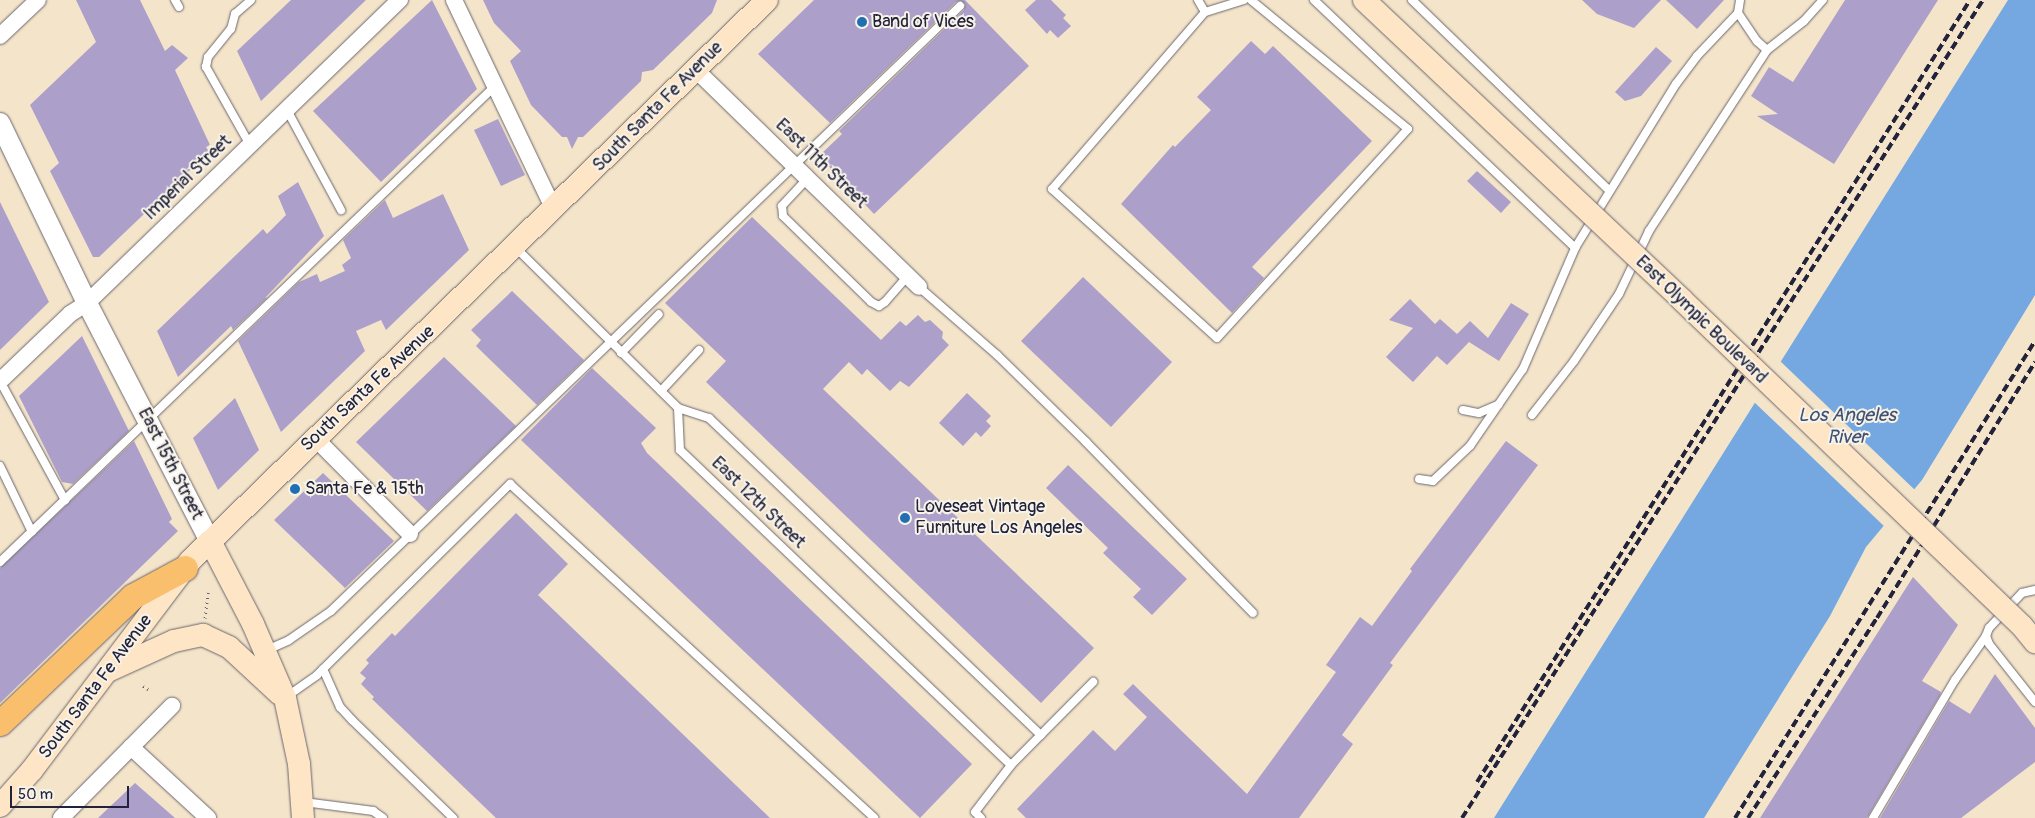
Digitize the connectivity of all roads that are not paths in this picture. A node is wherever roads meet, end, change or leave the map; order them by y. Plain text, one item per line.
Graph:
1 (38, 0) edge
2 (251, 0) edge
3 (400, 0) edge
4 (454, 0) edge
5 (1198, 0) edge
6 (1244, 0) edge
7 (1251, 0) edge
8 (1314, 0) edge
9 (1364, 0) edge
10 (1412, 0) edge
11 (1740, 0) edge
12 (1823, 0) edge
13 (758, 5) edge
14 (960, 6) dead end
15 (1205, 12) junction
16 (1738, 13) junction
17 (0, 36) edge
18 (1767, 50) junction
19 (696, 70) junction
20 (495, 86) junction
21 (287, 110) junction
22 (1, 126) edge
23 (250, 145) junction
24 (793, 164) junction
25 (807, 178) junction
26 (1609, 190) junction
27 (341, 210) dead end
28 (554, 210) junction
29 (516, 247) junction
30 (1575, 248) junction
31 (914, 281) junction
32 (87, 303) junction
33 (659, 314) dead end
34 (611, 343) junction
35 (699, 350) dead end
36 (622, 353) junction
37 (0, 381) edge
38 (660, 391) junction
39 (1498, 405) junction
40 (678, 408) junction
41 (1463, 410) dead end
42 (1532, 415) dead end
43 (147, 421) junction
44 (315, 438) junction
45 (0, 466) edge
46 (1419, 479) dead end
47 (65, 500) junction
48 (32, 532) junction
49 (410, 534) junction
50 (211, 543) junction
51 (1, 558) edge
52 (185, 568) junction
53 (2035, 590) edge
54 (1253, 613) dead end
55 (1986, 636) junction
56 (2035, 642) edge
57 (265, 651) junction
58 (323, 669) junction
59 (109, 670) junction
60 (1093, 682) dead end
61 (285, 698) junction
62 (2035, 702) edge
63 (172, 706) dead end
64 (0, 723) edge
65 (1040, 735) junction
66 (131, 747) junction
67 (1011, 765) junction
68 (0, 806) edge
69 (303, 810) edge
70 (61, 818) edge
71 (208, 818) edge
72 (383, 818) edge
73 (453, 818) edge
74 (874, 818) edge
75 (981, 818) edge
76 (1873, 818) edge

1 - 17 street
2 - 23 lane
3 - 21 street, Imperial Street
4 - 20 street
5 - 15 lane
6 - 15 lane
7 - 15 lane
8 - 30 lane
9 - 56 main road, East Olympic Boulevard, bridge
10 - 26 lane
11 - 16 lane
12 - 18 lane
13 - 19 main road, South Santa Fe Avenue
14 - 24 lane
16 - 18 lane
16 - 26 lane
18 - 42 lane
19 - 24 street, East 11th Street
19 - 28 main road, South Santa Fe Avenue
20 - 28 street
20 - 43 lane
21 - 23 street, Imperial Street
21 - 27 lane
22 - 32 street, East 15th Street
23 - 32 street, Imperial Street
24 - 25 street, East 11th Street
24 - 34 lane
25 - 31 street, East 11th Street
25 - 31 lane
26 - 30 lane
28 - 29 main road, South Santa Fe Avenue
29 - 34 lane
29 - 44 main road, South Santa Fe Avenue
30 - 39 lane
31 - 54 lane
32 - 37 street, Imperial Street
32 - 43 street, East 15th Street
33 - 36 lane
34 - 36 lane
34 - 49 lane
35 - 38 lane
36 - 38 lane
37 - 47 lane
38 - 40 lane
39 - 41 lane
39 - 46 lane
40 - 65 lane
40 - 67 lane, East 12th Street
43 - 47 lane
43 - 50 street, East 15th Street
44 - 49 street
44 - 50 main road, South Santa Fe Avenue
45 - 48 lane
47 - 48 lane
48 - 51 lane
49 - 57 lane
50 - 52 main road, South Santa Fe Avenue
50 - 57 main road, East 15th Street
52 - 59 main road, South Santa Fe Avenue
52 - 64 main road
53 - 55 lane
55 - 62 lane
55 - 76 lane
57 - 61 main road, East 15th Street
58 - 61 lane
58 - 73 lane
58 - 74 lane
59 - 61 main road
59 - 68 main road, South Santa Fe Avenue
60 - 65 lane
61 - 69 main road, East 15th Street
63 - 66 street
65 - 67 lane
66 - 70 street
66 - 71 street
67 - 75 lane
69 - 72 lane

